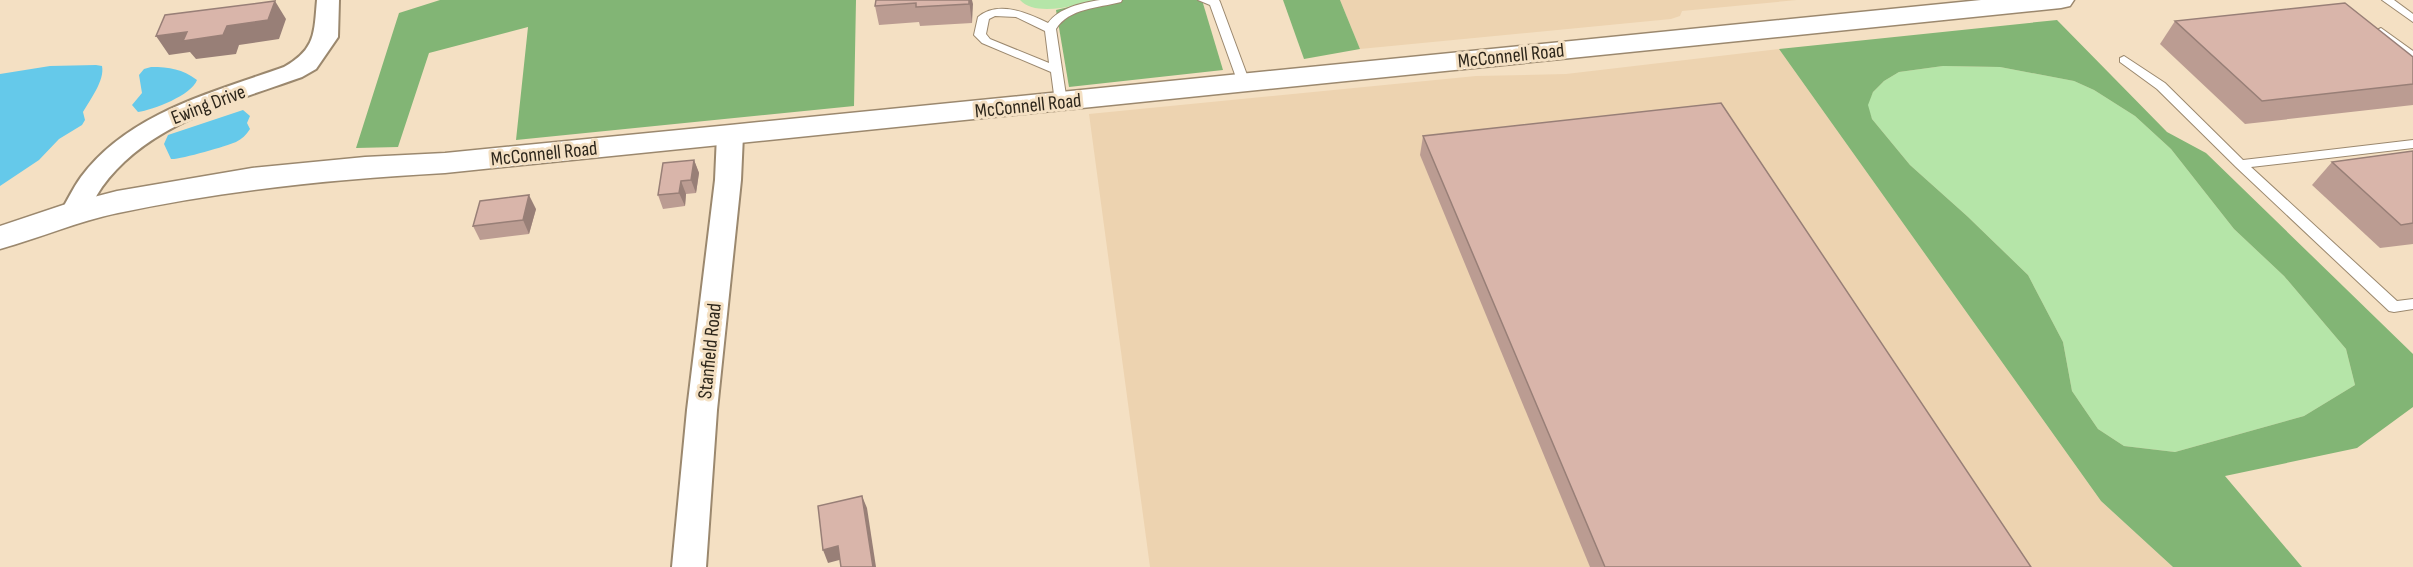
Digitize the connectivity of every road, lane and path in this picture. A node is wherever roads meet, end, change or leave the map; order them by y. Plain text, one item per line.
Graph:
1 (328, 0) edge
2 (1116, 0) edge
3 (1203, 0) edge
4 (2061, 0) edge
5 (2387, 0) edge
6 (2413, 19) edge
7 (1050, 29) junction
8 (2381, 31) edge
9 (2413, 57) edge
10 (2124, 60) dead end
11 (1055, 70) junction
12 (1244, 83) junction
13 (1060, 102) junction
14 (730, 135) junction
15 (2413, 144) edge
16 (2240, 164) junction
17 (74, 213) junction
18 (0, 238) edge
19 (2413, 304) edge
20 (689, 567) edge

1 - 17 street, Ewing Drive
2 - 7 lane
3 - 12 lane
4 - 12 street, McConnell Road
5 - 6 lane
7 - 11 lane
7 - 11 lane
8 - 9 lane
10 - 16 lane
11 - 13 lane
12 - 13 street, McConnell Road
13 - 14 street, McConnell Road
14 - 17 street, McConnell Road
14 - 20 street, Stanfield Road
15 - 16 lane
16 - 19 lane
17 - 18 street, McConnell Road

